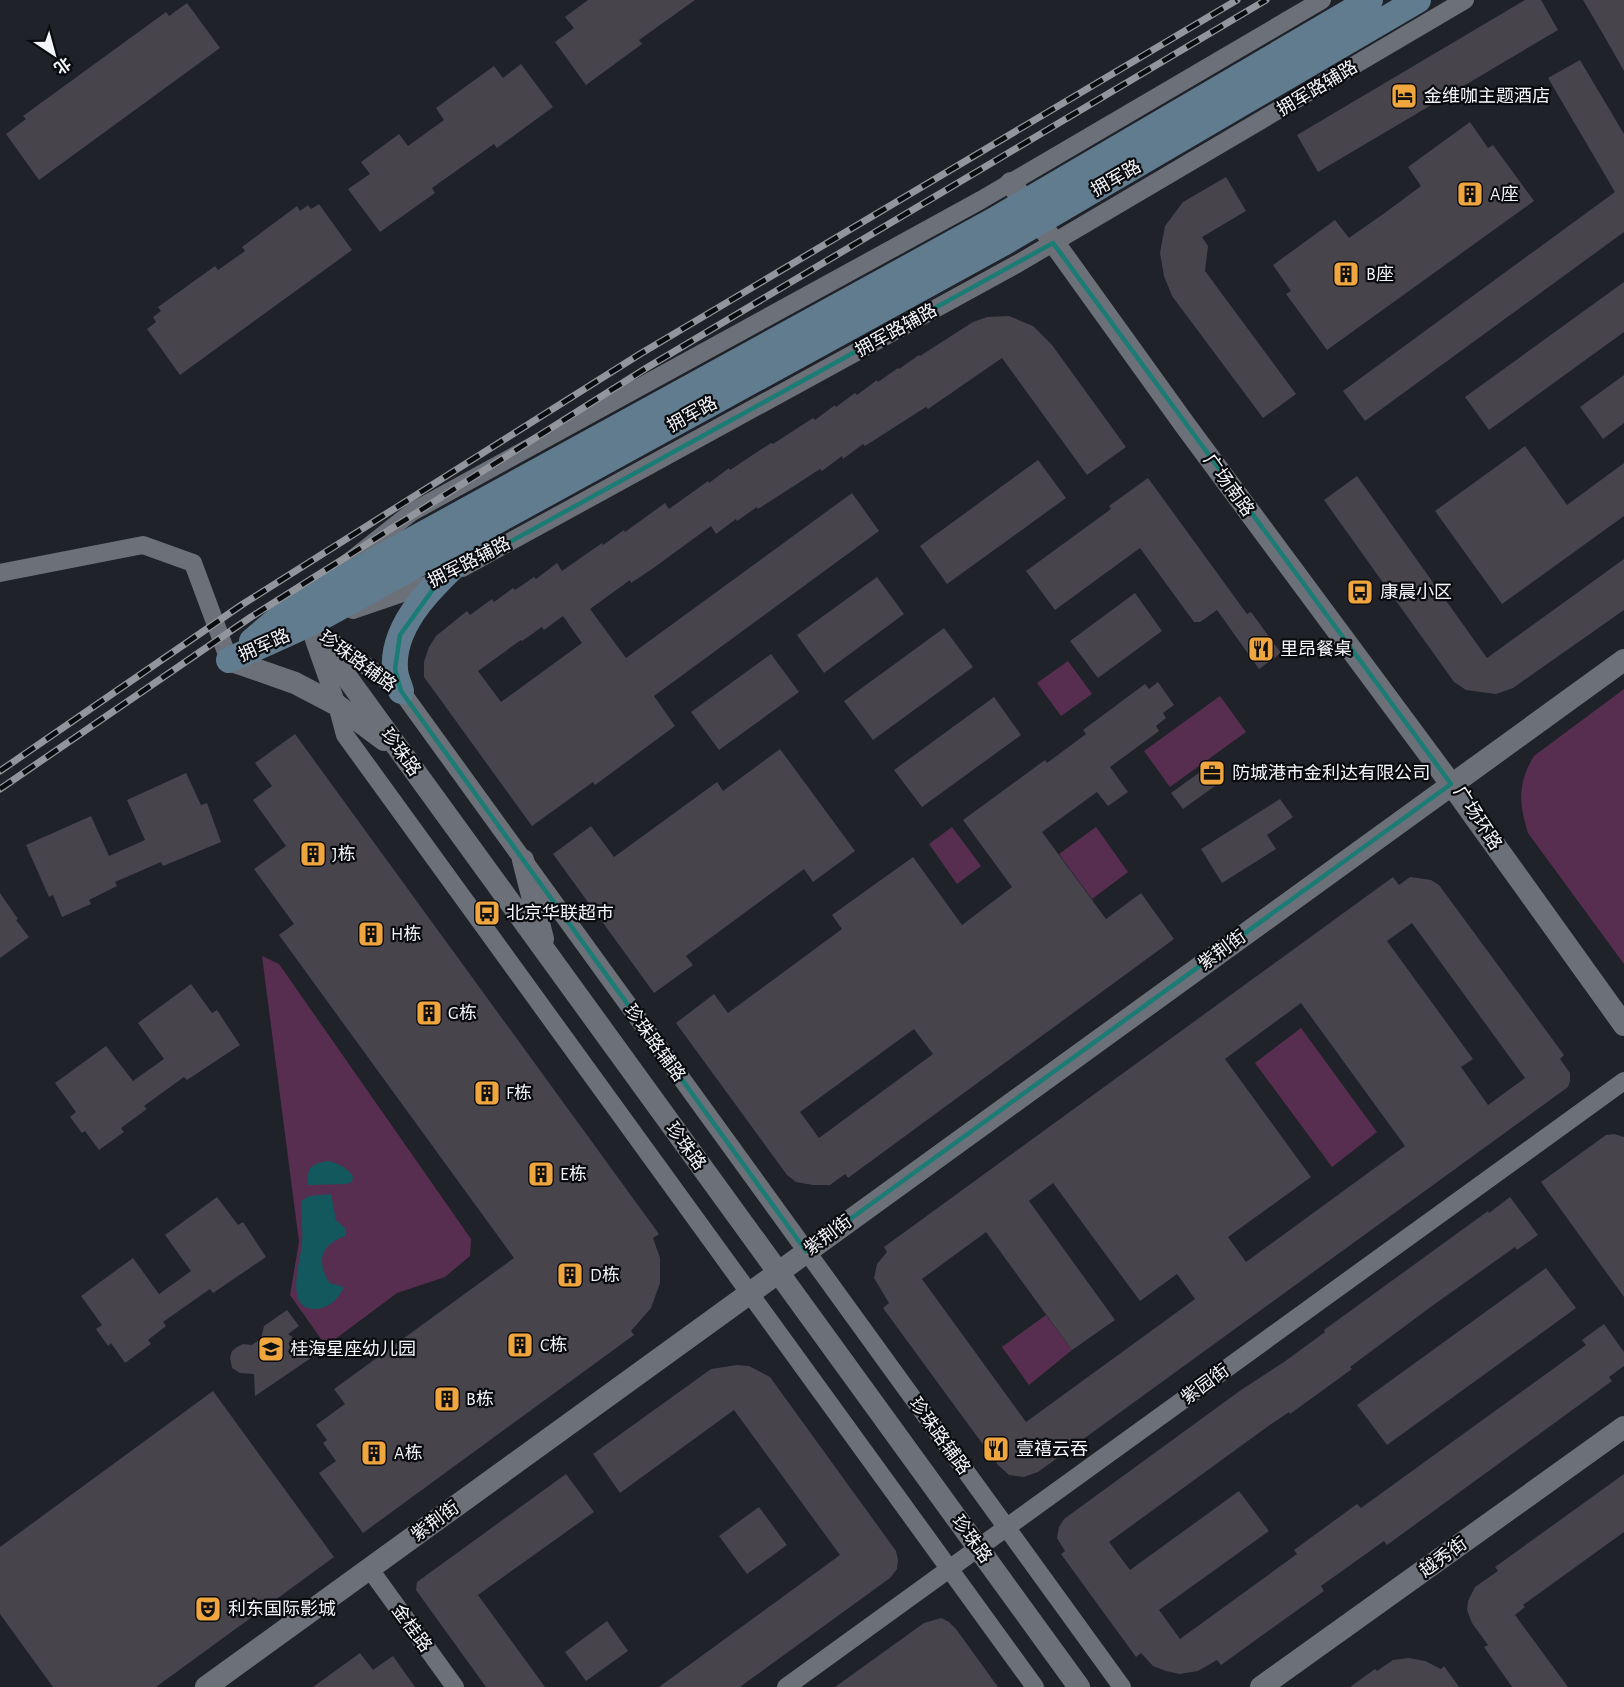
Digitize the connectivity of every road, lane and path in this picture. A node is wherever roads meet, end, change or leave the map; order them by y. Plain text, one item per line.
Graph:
1 (1322, 0) edge
2 (1370, 0) edge
3 (1418, 0) edge
4 (1465, 0) edge
5 (1031, 213) junction
6 (512, 513) junction
7 (0, 573) edge
8 (439, 581) junction
9 (301, 615) junction
10 (229, 660) junction
11 (1624, 660) edge
12 (401, 691) junction
13 (337, 705) junction
14 (401, 753) junction
15 (1451, 784) junction
16 (523, 860) junction
17 (546, 952) junction
18 (1624, 1025) edge
19 (1624, 1081) edge
20 (806, 1251) junction
21 (778, 1272) junction
22 (749, 1292) junction
23 (1624, 1427) edge
24 (1006, 1527) junction
25 (978, 1548) junction
26 (369, 1568) junction
27 (949, 1569) junction
28 (206, 1687) edge
29 (455, 1687) edge
30 (786, 1687) edge
31 (1035, 1687) edge
32 (1078, 1687) edge
33 (1122, 1687) edge
34 (1261, 1687) edge

1 - 5 street, 拥军路辅路
2 - 5 main road, 拥军路
3 - 5 main road, 拥军路
4 - 5 street, 拥军路辅路
5 - 6 main road, 拥军路
5 - 8 street, 拥军路辅路
5 - 9 main road, 拥军路
5 - 15 street, 广场南路
6 - 8 main road
6 - 9 main road, 拥军路
7 - 10 street
8 - 9 street, 拥军路辅路
8 - 12 main road
9 - 10 main road, 拥军路
9 - 12 street, 珍珠路辅路
9 - 13 street, 珍珠路辅路
9 - 14 street, 珍珠路
10 - 13 street
11 - 15 street, 广场环路
12 - 16 street, 珍珠路辅路
13 - 14 street
13 - 22 street, 珍珠路辅路
14 - 17 street, 珍珠路
15 - 18 street, 广场环路
15 - 20 street, 紫荆街
16 - 17 street
16 - 20 street, 珍珠路辅路
17 - 21 street, 珍珠路
19 - 24 street, 紫园街
20 - 21 street, 紫荆街
20 - 24 street, 珍珠路辅路
21 - 22 street, 紫荆街
21 - 25 street, 珍珠路
22 - 26 street, 紫荆街
22 - 27 street, 珍珠路辅路
23 - 34 street, 越秀街
24 - 25 street, 紫园街
24 - 33 street, 珍珠路辅路
25 - 27 street, 紫园街
25 - 32 street, 珍珠路
26 - 28 street, 紫荆街
26 - 29 street, 金桂路
27 - 30 street, 紫园街
27 - 31 street, 珍珠路辅路

